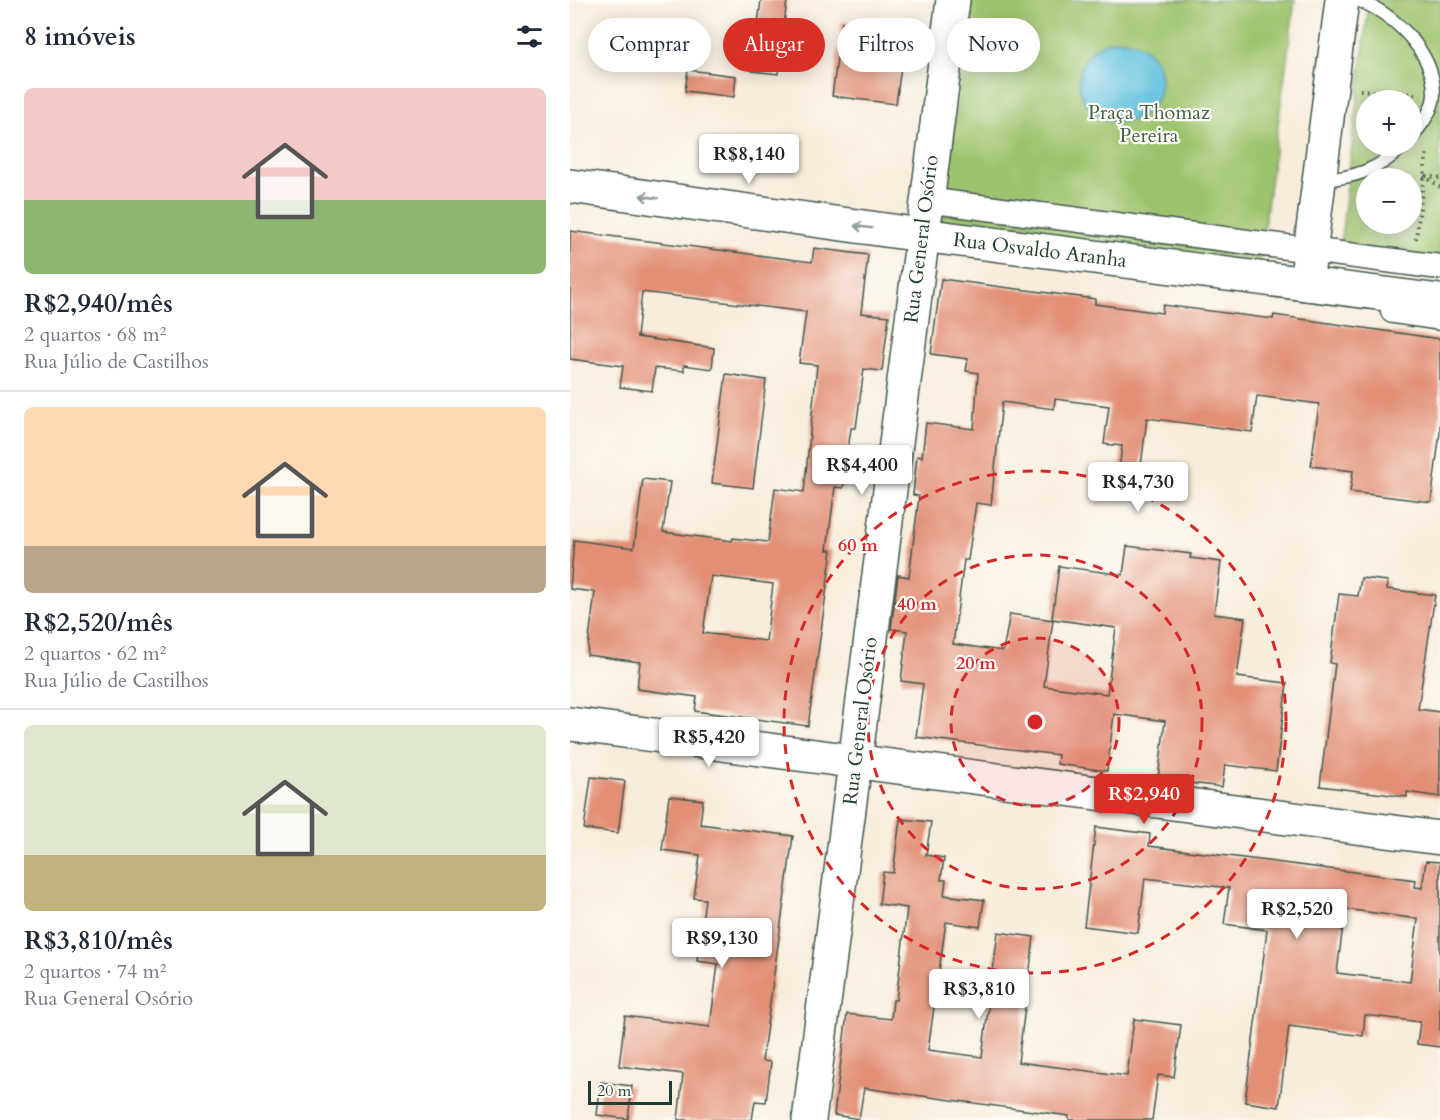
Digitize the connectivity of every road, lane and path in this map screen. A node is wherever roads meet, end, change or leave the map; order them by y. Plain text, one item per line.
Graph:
1 (953, 0) edge
2 (1342, 0) edge
3 (1356, 0) edge
4 (1331, 87) junction
5 (1434, 96) junction
6 (1422, 124) edge
7 (1428, 143) dead end
8 (1393, 156) edge
9 (1423, 175) junction
10 (1440, 178) edge
11 (1319, 180) junction
12 (570, 186) edge
13 (1440, 187) edge
14 (926, 200) junction
15 (921, 242) junction
16 (1310, 252) junction
17 (1414, 264) junction
18 (1440, 267) edge
19 (1306, 284) junction
20 (1440, 301) edge
21 (1440, 318) edge
22 (570, 724) edge
23 (855, 761) junction
24 (1440, 838) edge
25 (809, 1120) edge

1 - 14 main road, Rua General Osório
2 - 4 main road
3 - 5 lane
4 - 5 path
4 - 11 main road
5 - 6 lane
7 - 9 path
8 - 11 lane
9 - 10 path
9 - 13 path
9 - 17 path
11 - 16 main road
15 -> 12 main road, Rua Osvaldo Aranha
14 - 15 main road, Rua General Osório
14 - 16 street
15 - 19 main road, Rua Osvaldo Aranha
15 - 21 street
15 - 23 main road, Rua General Osório
16 - 17 street
16 - 19 main road
17 - 18 street
19 - 20 main road, Rua Osvaldo Aranha
22 - 23 main road
23 - 24 main road
23 - 25 main road, Rua General Osório

